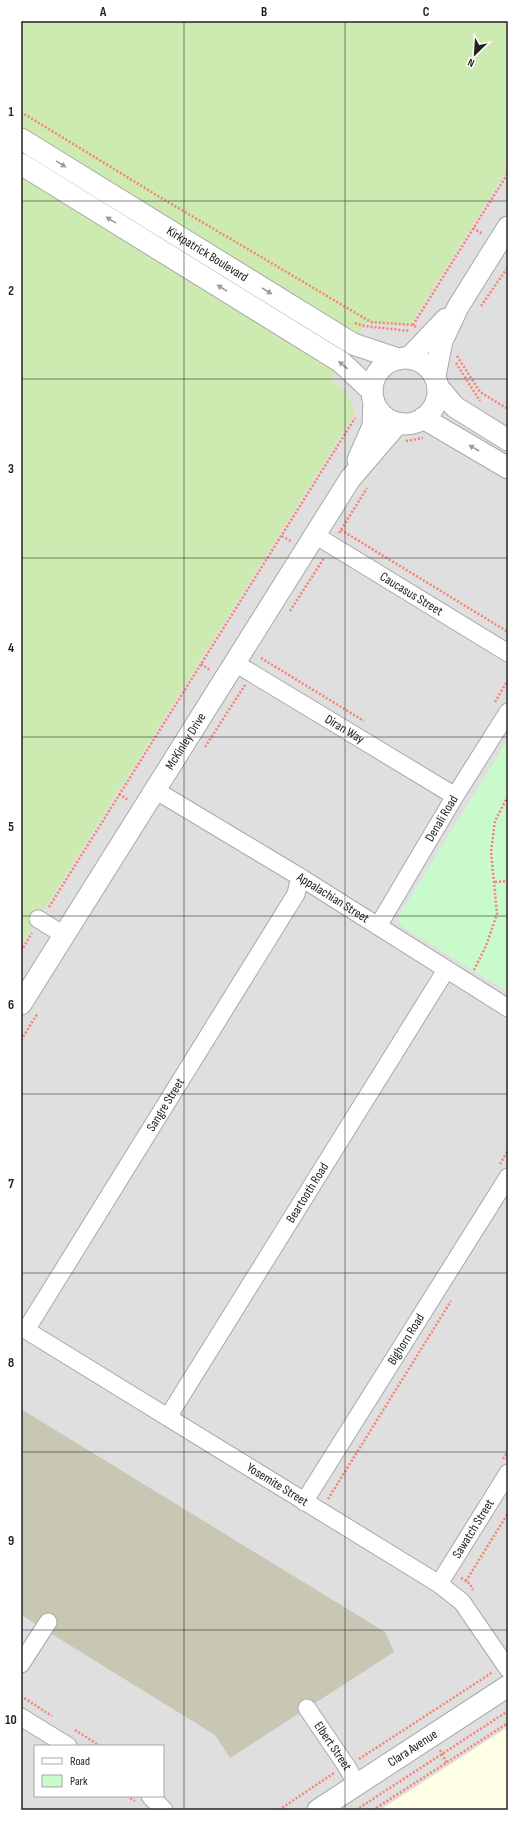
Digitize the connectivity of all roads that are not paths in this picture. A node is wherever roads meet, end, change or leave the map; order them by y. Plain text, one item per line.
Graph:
1 (21, 139) edge
2 (21, 164) edge
3 (508, 228) edge
4 (430, 338) junction
5 (403, 358) junction
6 (437, 381) junction
7 (369, 402) junction
8 (424, 428) junction
9 (400, 432) junction
10 (508, 440) edge
11 (508, 468) edge
12 (359, 483) junction
13 (324, 540) junction
14 (508, 653) edge
15 (243, 668) junction
16 (508, 712) edge
17 (155, 790) junction
18 (455, 796) junction
19 (300, 877) junction
20 (40, 919) road end
21 (378, 926) junction
22 (64, 935) junction
23 (446, 970) junction
24 (21, 1004) edge
25 (508, 1008) edge
26 (508, 1177) edge
27 (23, 1328) edge
28 (168, 1417) junction
29 (508, 1473) edge
30 (304, 1502) junction
31 (439, 1584) junction
32 (48, 1622) dead end
33 (21, 1664) edge
34 (502, 1669) edge
35 (508, 1686) edge
36 (307, 1708) dead end
37 (21, 1717) edge
38 (66, 1745) edge
39 (352, 1776) junction
40 (151, 1797) edge
41 (164, 1810) edge
42 (318, 1810) edge

1 -> 5 street, Kirkpatrick Boulevard
7 -> 2 street, Kirkpatrick Boulevard
3 - 4 street
4 - 5 street
4 - 6 street
5 - 6 street
5 - 7 street
6 - 8 street
6 - 10 street
7 - 9 street
7 - 12 street, McKinley Drive
8 - 9 street
11 -> 8 street
9 - 12 street, McKinley Drive
12 - 13 street, McKinley Drive
13 - 14 street, Caucasus Street
13 - 15 street, McKinley Drive
15 - 17 street, McKinley Drive
15 - 18 street, Diran Way
16 - 18 street, Denali Road
17 - 19 street, Appalachian Street
17 - 22 street, McKinley Drive
18 - 21 street, Denali Road
19 - 21 street, Appalachian Street
19 - 27 street, Sangre Street
20 - 22 street
21 - 23 street, Appalachian Street
22 - 24 street, McKinley Drive
23 - 25 street, Appalachian Street
23 - 28 street, Beartooth Road
26 - 30 street, Bighorn Road
27 - 28 street, Yosemite Street
28 - 30 street, Yosemite Street
29 - 31 street, Sawatch Street
30 - 31 street, Yosemite Street
31 - 34 street, Yosemite Street
32 - 33 street
35 - 39 street, Clara Avenue
36 - 39 street, Elbert Street
37 - 38 street
39 - 42 street, Clara Avenue
40 - 41 street

